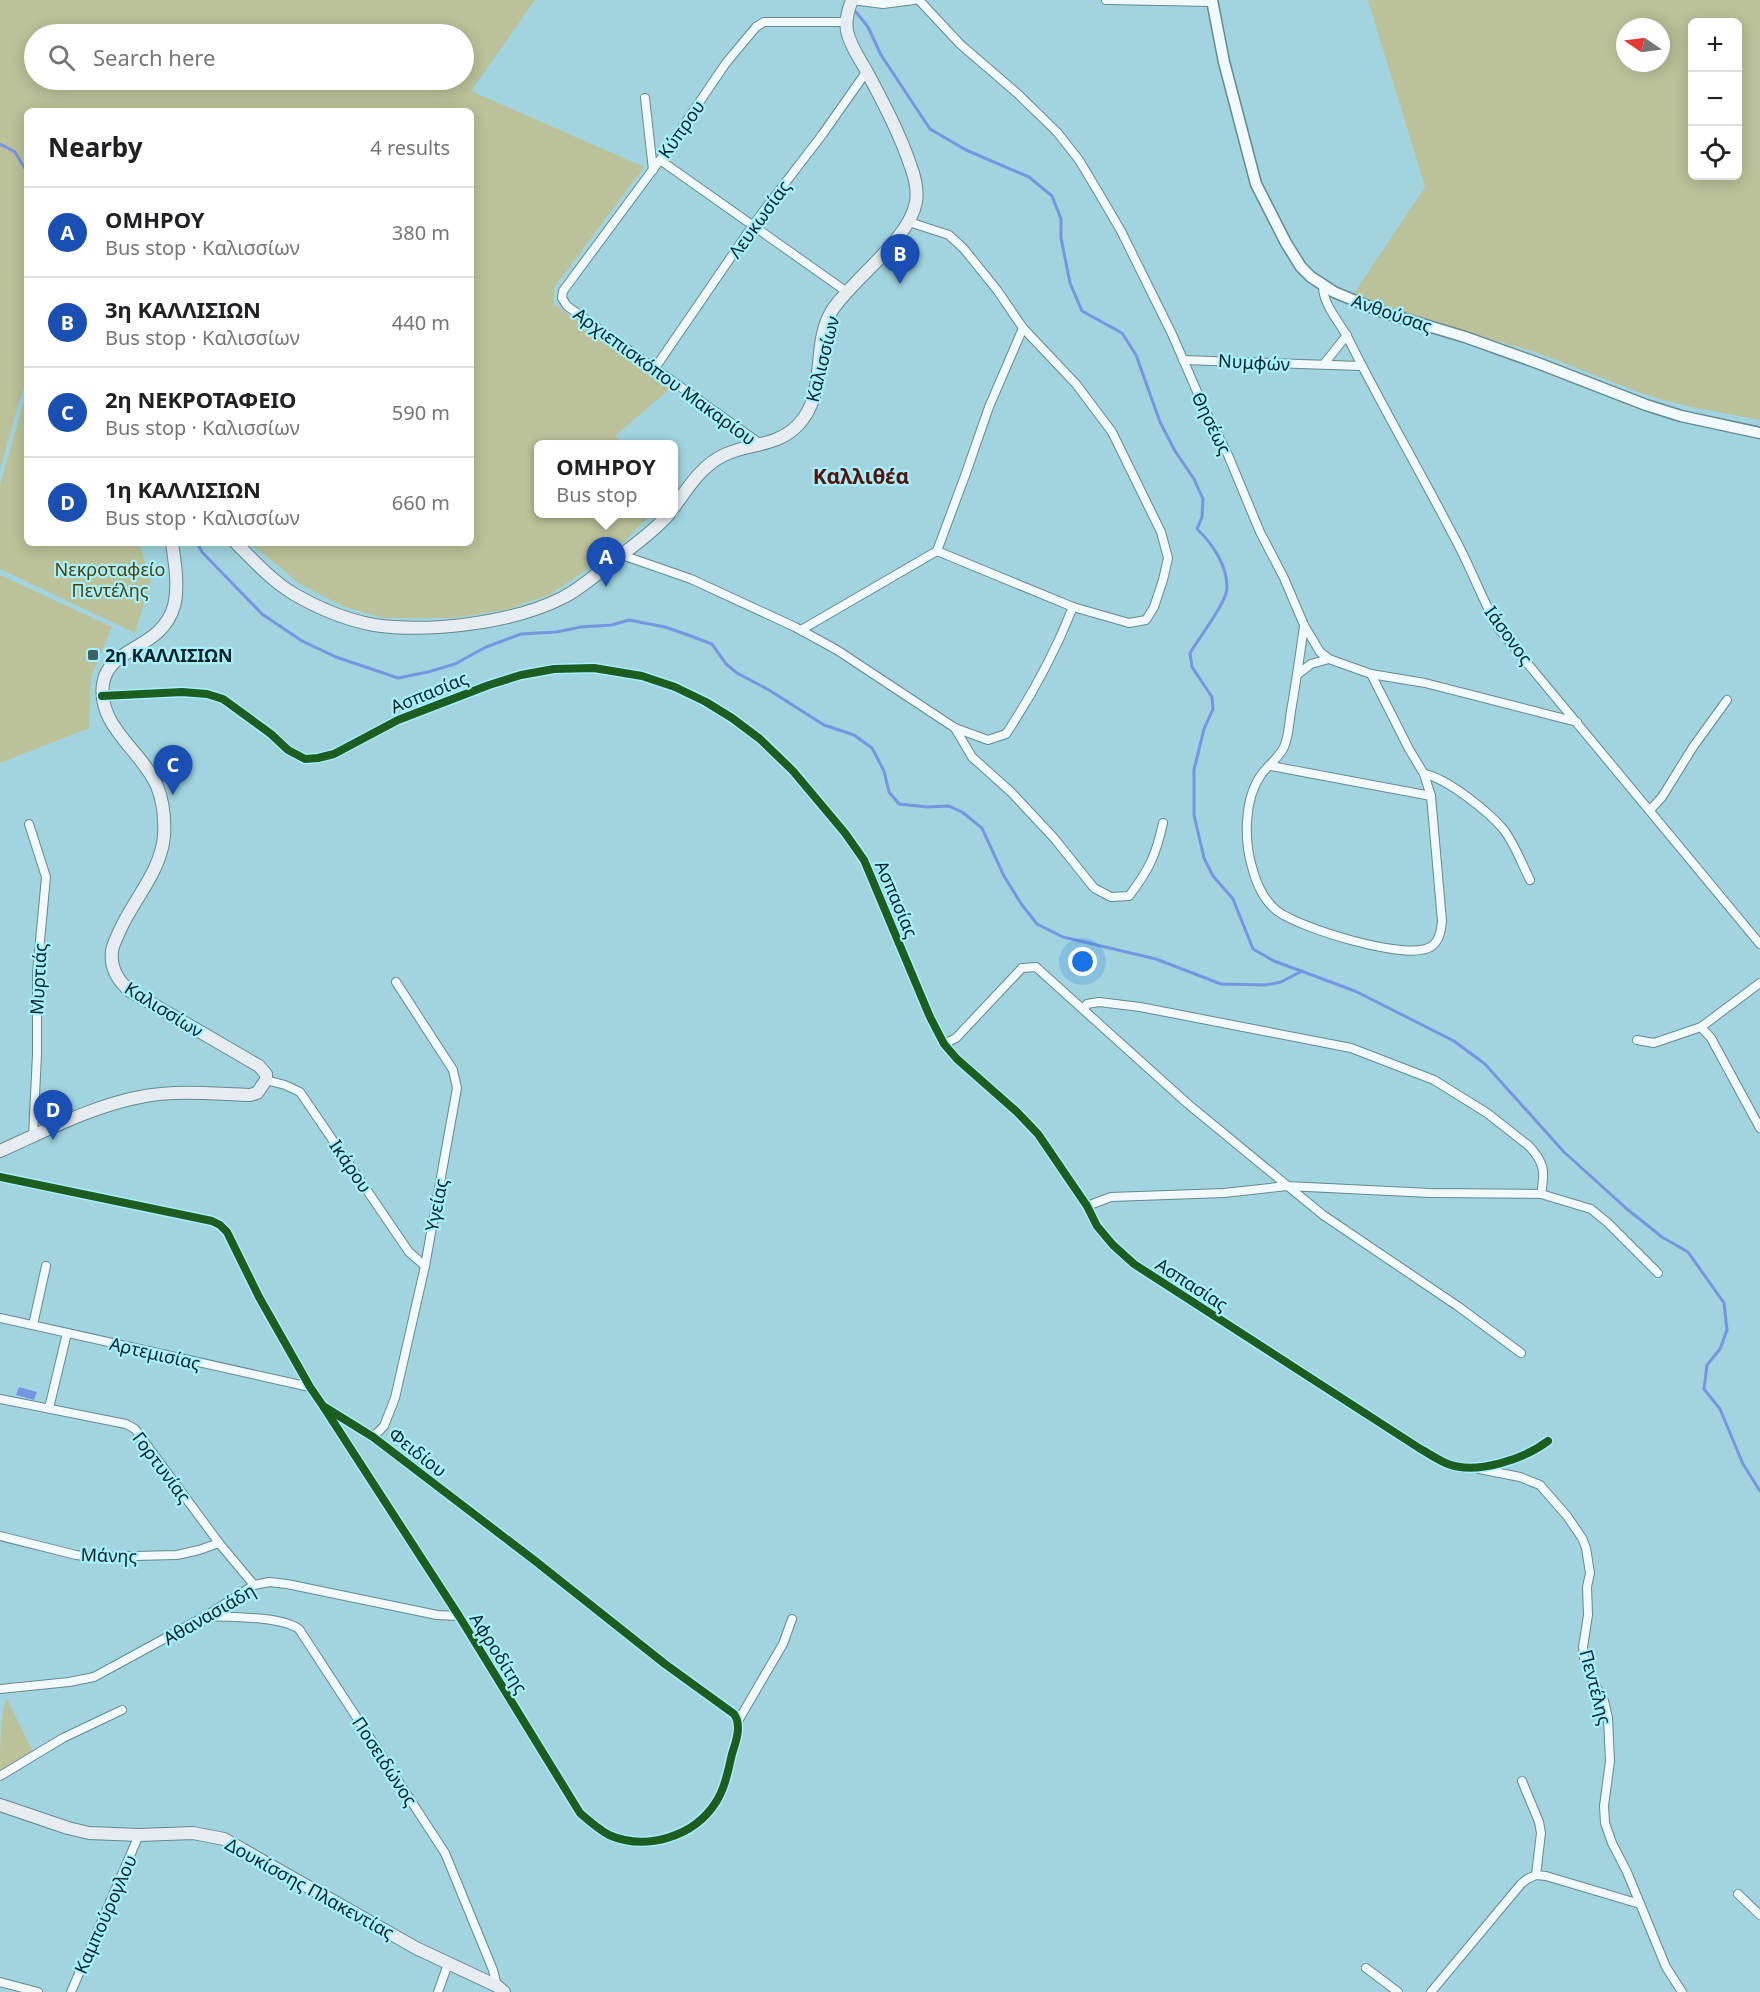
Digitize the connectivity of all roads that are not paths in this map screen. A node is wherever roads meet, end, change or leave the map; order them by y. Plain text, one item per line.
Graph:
1 (852, 0) edge
2 (914, 0) edge
3 (920, 0) edge
4 (1106, 0) edge
5 (1213, 1) edge
6 (847, 22) junction
7 (867, 71) junction
8 (645, 98) dead end
9 (660, 160) junction
10 (653, 170) junction
11 (909, 222) junction
12 (753, 225) junction
13 (1323, 286) junction
14 (848, 292) junction
15 (567, 306) joint
16 (1023, 328) junction
17 (1347, 335) junction
18 (1183, 360) junction
19 (1324, 364) junction
20 (1361, 366) junction
21 (654, 368) junction
22 (1760, 433) edge
23 (762, 445) junction
24 (678, 502) edge
25 (664, 518) edge
26 (172, 546) edge
27 (239, 546) edge
28 (937, 551) junction
29 (622, 555) junction
30 (1073, 607) junction
31 (1304, 625) junction
32 (801, 630) junction
33 (1329, 659) junction
34 (1298, 674) junction
35 (1371, 674) junction
36 (102, 696) junction
37 (1727, 700) dead end
38 (1578, 722) junction
39 (955, 728) junction
40 (1271, 766) junction
41 (1424, 774) junction
42 (1431, 796) junction
43 (1650, 810) junction
44 (1163, 823) dead end
45 (29, 824) dead end
46 (1530, 880) dead end
47 (1760, 944) edge
48 (396, 982) dead end
49 (1760, 983) edge
50 (1083, 1009) junction
51 (1701, 1027) junction
52 (1637, 1040) dead end
53 (944, 1044) junction
54 (266, 1080) junction
55 (1760, 1128) edge
56 (33, 1137) junction
57 (0, 1151) edge
58 (0, 1177) edge
59 (1287, 1186) junction
60 (1541, 1194) junction
61 (1087, 1206) junction
62 (46, 1266) dead end
63 (425, 1266) junction
64 (1658, 1273) dead end
65 (0, 1318) edge
66 (33, 1325) junction
67 (68, 1333) junction
68 (1521, 1353) dead end
69 (310, 1387) junction
70 (0, 1399) edge
71 (323, 1406) junction
72 (49, 1408) junction
73 (374, 1437) junction
74 (1548, 1441) dead end
75 (1475, 1468) junction
76 (0, 1536) edge
77 (219, 1543) junction
78 (254, 1585) junction
79 (206, 1616) junction
80 (459, 1616) junction
81 (792, 1618) dead end
82 (0, 1689) edge
83 (122, 1710) dead end
84 (738, 1721) junction
85 (0, 1776) edge
86 (1521, 1781) dead end
87 (0, 1805) edge
88 (139, 1835) junction
89 (1536, 1875) junction
90 (1738, 1894) dead end
91 (1640, 1904) junction
92 (1760, 1915) edge
93 (448, 1964) junction
94 (1366, 1968) dead end
95 (0, 1982) edge
96 (500, 1989) edge
97 (38, 1992) edge
98 (71, 1992) edge
99 (438, 1992) edge
100 (1398, 1992) edge
101 (1431, 1992) edge
102 (1682, 1992) edge

1 - 2 street
1 - 6 main road, Καλισσίων
3 - 18 street, Θησέως
4 - 5 street
5 - 13 street, Ανθούσας
6 - 7 main road, Καλισσίων
6 - 9 street, Κύπρου
7 - 11 main road, Καλισσίων
7 - 12 street, Λευκωσίας
8 - 10 street
9 - 10 street, Κύπρου
9 - 12 street
10 - 15 street, Κύπρου
11 - 14 main road, Καλισσίων
11 - 16 street
12 - 14 street
12 - 21 street, Λευκωσίας
13 - 17 street, Ιάσονος
13 - 22 street, Ανθούσας
14 - 23 main road, Καλισσίων
15 - 21 street, Αρχιεπισκόπου Μακαρίου
16 - 28 street
16 - 30 street
17 - 19 street
17 - 20 street, Ιάσονος
18 - 19 street, Νυμφών
18 - 31 street, Θησέως
19 - 20 street, Νυμφών
20 - 38 street, Ιάσονος
21 - 23 street, Αρχιεπισκόπου Μακαρίου
23 - 24 main road, Καλισσίων
25 - 29 main road
26 - 36 main road
27 - 29 main road
28 - 30 street
28 - 32 street
29 - 32 street
30 - 39 street
31 - 33 street, Θησέως
31 - 34 street
32 - 39 street
33 - 34 street
33 - 35 street
34 - 40 street
35 - 38 street
35 - 41 street
36 - 53 street, Ασπασίας
36 - 54 main road, Καλισσίων
37 - 43 street
38 - 43 street, Ιάσονος
39 - 44 street
40 - 42 street
40 - 42 street
41 - 42 street
41 - 46 street
43 - 47 street, Ιάσονος
45 - 56 street, Μυρτιάς
48 - 63 street, Υγείας
49 - 51 street
50 - 53 street
50 - 59 street
50 - 60 street
51 - 52 street
51 - 55 street
53 - 61 street, Ασπασίας
54 - 56 main road
54 - 63 street, Ικάρου
56 - 57 main road
58 - 69 street, Φειδίου
59 - 60 street
59 - 61 street
59 - 68 street
60 - 64 street
61 - 75 street, Ασπασίας
62 - 66 street
63 - 73 street, Υγείας
65 - 66 street, Αρτεμισίας
66 - 67 street, Αρτεμισίας
67 - 69 street, Αρτεμισίας
67 - 72 street
69 - 71 street, Φειδίου
70 - 72 street, Γορτυνίας
71 - 73 street, Φειδίου
71 - 80 street, Αφροδίτης
72 - 77 street, Γορτυνίας
73 - 84 street, Φειδίου
74 - 75 street, Ασπασίας
75 - 91 street, Πεντέλης
76 - 77 street, Μάνης
77 - 78 street, Γορτυνίας
78 - 79 street, Αθανασιάδη
78 - 80 street, Αθανασιάδη
79 - 82 street, Αθανασιάδη
79 - 96 street, Ποσειδώνος
80 - 84 street, Αφροδίτης
81 - 84 street
83 - 85 street
86 - 89 street
87 - 88 main road, Δουκίσσης Πλακεντίας
88 - 93 main road, Δουκίσσης Πλακεντίας
88 - 98 street, Καμπούρογλου
89 - 91 street
89 - 101 street
90 - 92 street
91 - 102 street, Πεντέλης
93 - 96 main road, Δουκίσσης Πλακεντίας
93 - 99 street
94 - 100 street
95 - 97 street

